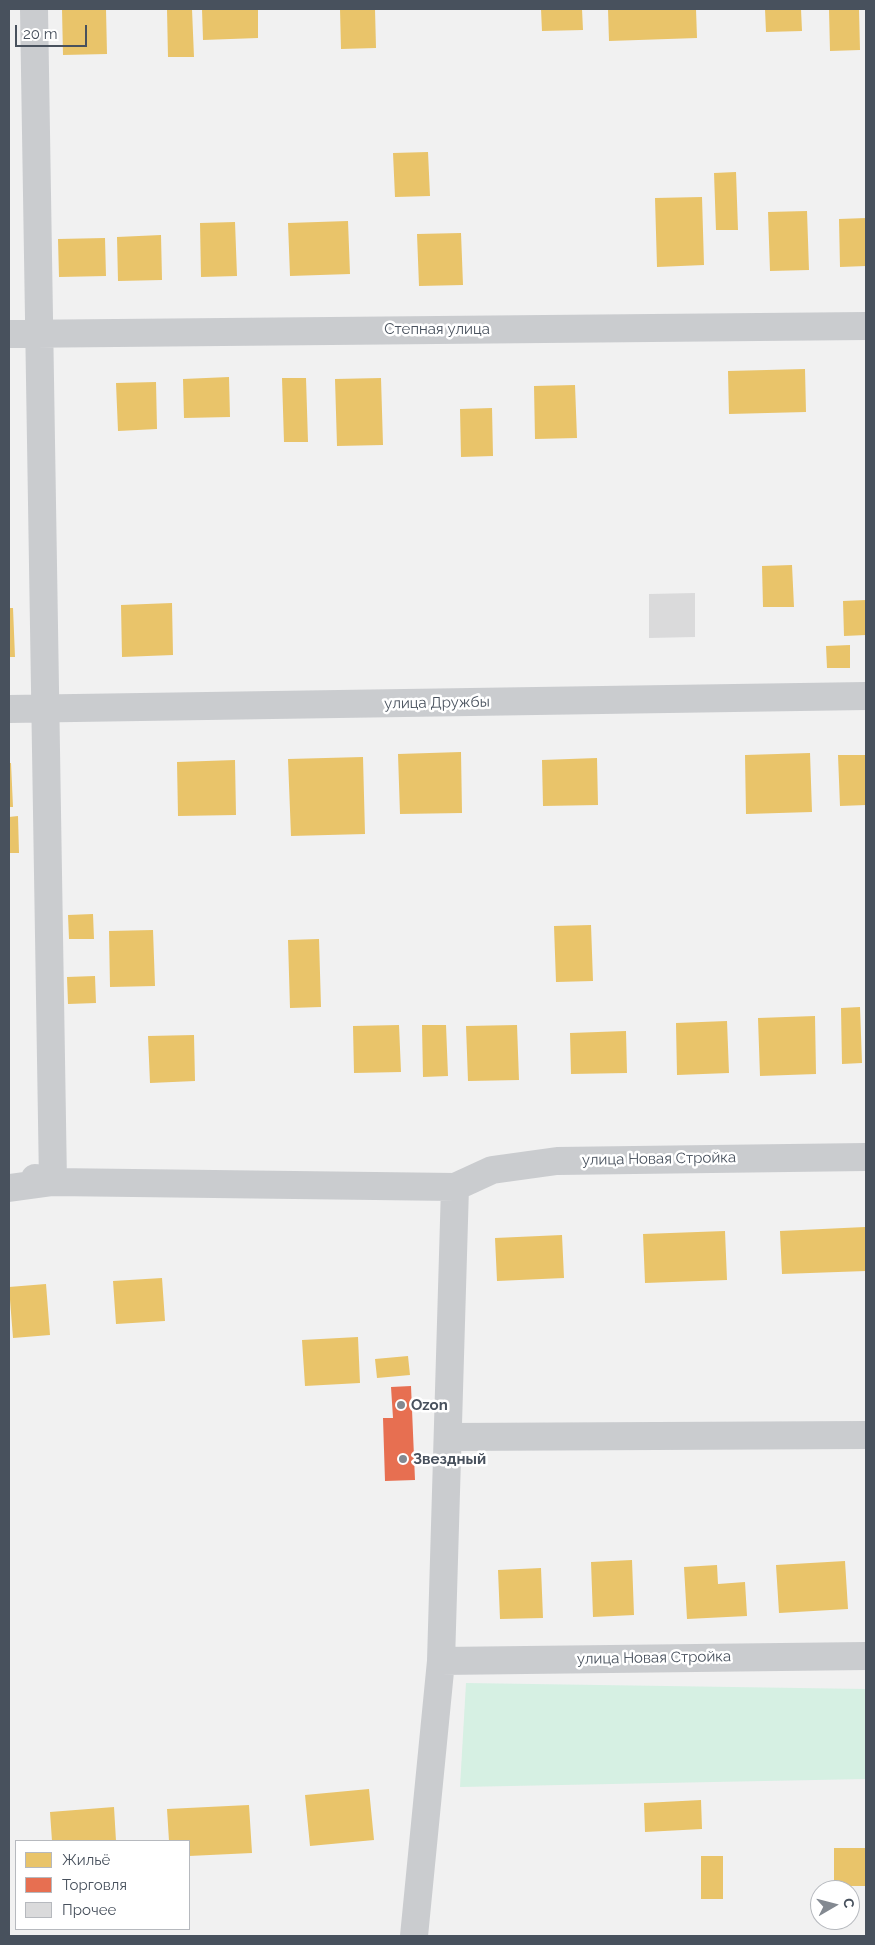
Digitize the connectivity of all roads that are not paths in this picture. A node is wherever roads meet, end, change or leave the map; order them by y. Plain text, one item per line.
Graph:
1 (34, 9) edge
2 (866, 326) edge
3 (38, 333) junction
4 (9, 334) edge
5 (866, 696) edge
6 (44, 708) junction
7 (9, 709) edge
8 (866, 1157) edge
9 (9, 1172) edge
10 (54, 1182) junction
11 (455, 1187) junction
12 (9, 1188) edge
13 (866, 1435) edge
14 (448, 1437) junction
15 (866, 1656) edge
16 (441, 1661) junction
17 (414, 1936) edge

1 - 3 street
2 - 3 street, Степная улица
3 - 4 street, Степная улица
3 - 6 street
5 - 6 street, улица Дружбы
6 - 7 street, улица Дружбы
6 - 10 street
8 - 11 street, улица Новая Стройка
9 - 10 street
10 - 11 street
10 - 12 street
11 - 14 street
13 - 14 street
14 - 16 street
15 - 16 street, улица Новая Стройка
16 - 17 street

